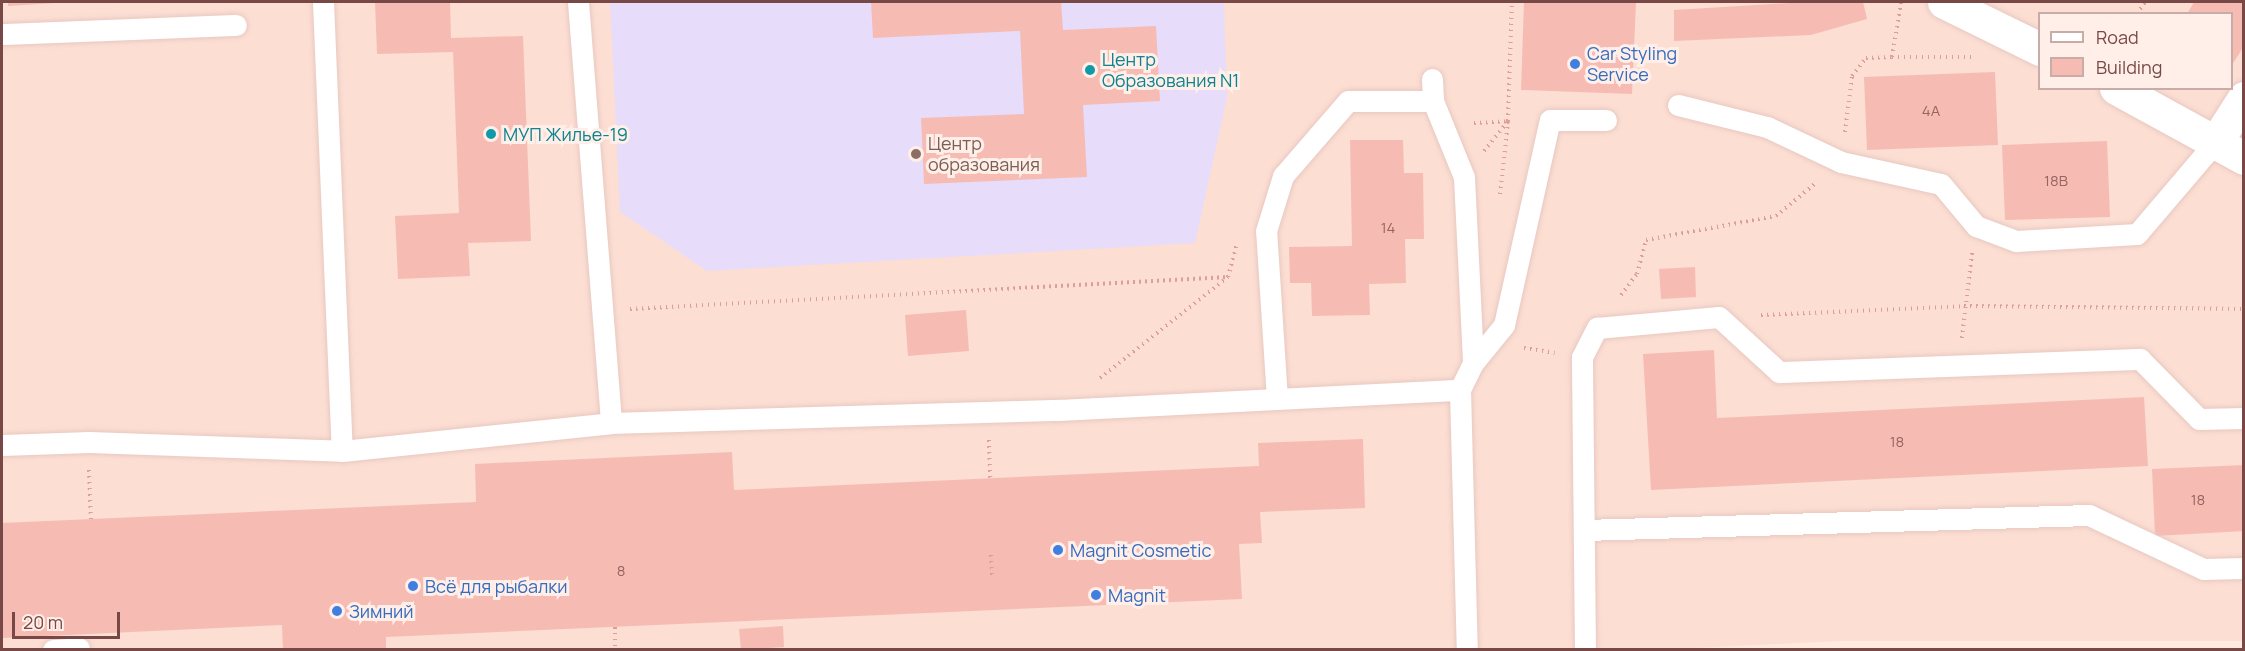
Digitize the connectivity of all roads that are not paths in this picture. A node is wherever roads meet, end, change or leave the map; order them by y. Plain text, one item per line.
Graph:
1 (323, 2) edge
2 (578, 2) edge
3 (1944, 2) edge
4 (236, 25) dead end
5 (2, 34) edge
6 (2038, 48) edge
7 (1432, 79) dead end
8 (2120, 90) edge
9 (2244, 98) edge
10 (1433, 101) junction
11 (1678, 105) dead end
12 (1606, 120) dead end
13 (2230, 149) edge
14 (1473, 363) junction
15 (1460, 390) junction
16 (1277, 399) junction
17 (2244, 418) edge
18 (611, 423) junction
19 (2, 445) edge
20 (342, 451) junction
21 (1584, 530) junction
22 (2244, 568) edge
23 (79, 648) dead end
24 (53, 650) edge
25 (1467, 650) edge
26 (1585, 650) edge

1 - 20 lane
2 - 18 lane
3 - 6 street
4 - 5 lane
7 - 10 lane
8 - 13 street
9 - 13 street
10 - 14 lane
10 - 16 lane
11 - 13 lane
12 - 14 lane
14 - 15 lane
15 - 16 lane
15 - 25 lane
16 - 18 lane
17 - 21 lane
18 - 20 lane
19 - 20 lane
21 - 22 lane
21 - 26 lane
23 - 24 lane

